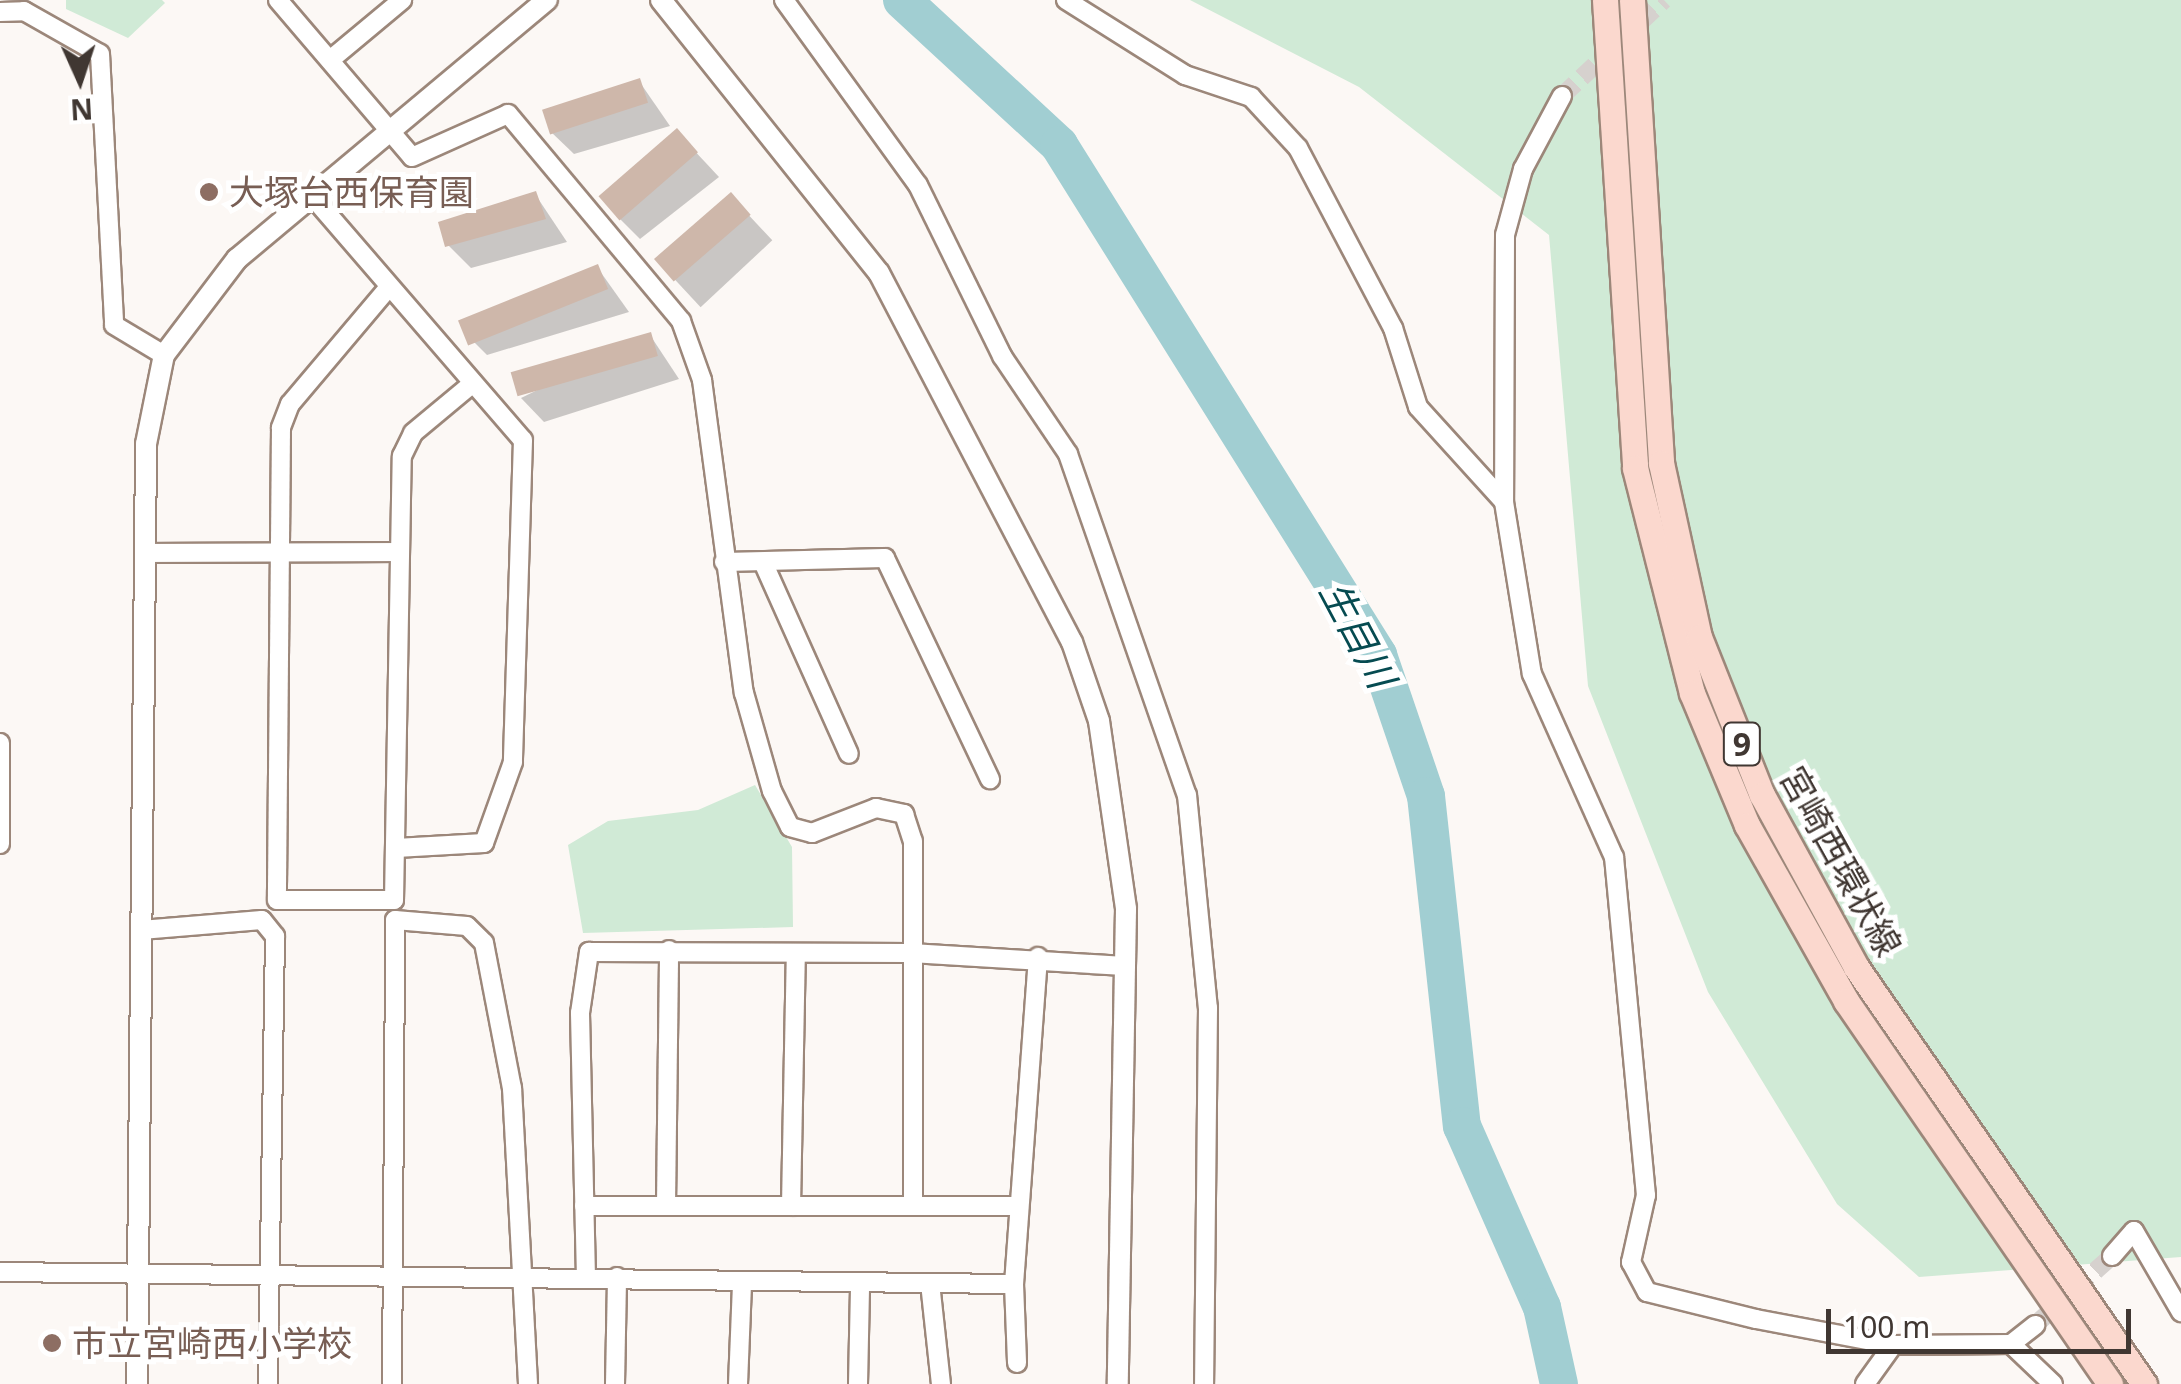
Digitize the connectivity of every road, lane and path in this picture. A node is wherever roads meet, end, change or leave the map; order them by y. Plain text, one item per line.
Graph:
1 (278, 0) edge
2 (402, 0) edge
3 (547, 0) edge
4 (661, 0) edge
5 (784, 0) edge
6 (1066, 0) edge
7 (1605, 0) edge
8 (1632, 0) edge
9 (23, 6) edge
10 (0, 12) edge
11 (330, 60) junction
12 (1562, 96) tunnel mouth
13 (385, 134) junction
14 (313, 197) junction
15 (389, 287) junction
16 (164, 355) junction
17 (473, 384) junction
18 (1504, 502) junction
19 (278, 548) junction
20 (149, 552) junction
21 (394, 552) junction
22 (724, 562) junction
23 (764, 562) junction
24 (0, 743) edge
25 (849, 754) dead end
26 (990, 779) dead end
27 (0, 844) edge
28 (396, 848) junction
29 (141, 930) junction
30 (669, 950) junction
31 (912, 953) junction
32 (796, 955) junction
33 (1038, 957) junction
34 (1125, 966) junction
35 (666, 1205) junction
36 (584, 1206) junction
37 (792, 1206) junction
38 (913, 1206) junction
39 (1018, 1206) junction
40 (2112, 1256) tunnel mouth
41 (0, 1272) edge
42 (269, 1274) junction
43 (393, 1276) junction
44 (136, 1277) junction
45 (528, 1277) junction
46 (616, 1277) junction
47 (586, 1278) junction
48 (930, 1283) junction
49 (742, 1284) junction
50 (1014, 1284) junction
51 (860, 1285) junction
52 (2181, 1312) edge
53 (2035, 1325) tunnel mouth
54 (2011, 1344) junction
55 (1893, 1345) junction
56 (1017, 1364) dead end
57 (137, 1384) edge
58 (268, 1384) edge
59 (392, 1384) edge
60 (528, 1384) edge
61 (615, 1384) edge
62 (738, 1384) edge
63 (858, 1384) edge
64 (941, 1384) edge
65 (1118, 1384) edge
66 (1204, 1384) edge
67 (1865, 1384) edge
68 (2053, 1384) edge
69 (2110, 1384) edge
70 (2144, 1384) edge

1 - 11 street
2 - 11 street
3 - 13 street
4 - 34 street
5 - 66 street
6 - 18 street
7 - 69 main road, 宮崎西環状線 / 9
8 - 70 main road, 宮崎西環状線 / 9
9 - 10 street
9 - 16 street
11 - 13 street
12 - 18 street
13 - 14 street
13 - 22 street
14 - 15 street
14 - 16 street
15 - 17 street
15 - 19 street
16 - 20 street
17 - 21 street
17 - 28 street
18 - 55 street
19 - 20 street
19 - 21 street
19 - 28 street
20 - 29 street
21 - 28 street
22 - 23 street
22 - 31 street
23 - 25 street
23 - 26 street
24 - 27 street
29 - 42 street
29 - 44 street
30 - 32 street
30 - 35 street
30 - 36 street
31 - 32 street
31 - 33 street
31 - 38 street
32 - 37 street
33 - 34 street
33 - 39 street
34 - 65 street
35 - 36 street
35 - 37 street
36 - 47 street
37 - 38 street
38 - 39 street
39 - 50 street
40 - 52 street
41 - 44 street
42 - 43 street
42 - 44 street
42 - 58 street
43 - 45 street
43 - 45 street
43 - 59 street
44 - 57 street
45 - 47 street
45 - 60 street
46 - 47 street
46 - 49 street
46 - 61 street
48 - 50 street
48 - 51 street
48 - 64 street
49 - 51 street
49 - 62 street
50 - 56 street
51 - 63 street
53 - 54 street
54 - 55 street
54 - 68 street
55 - 67 street

